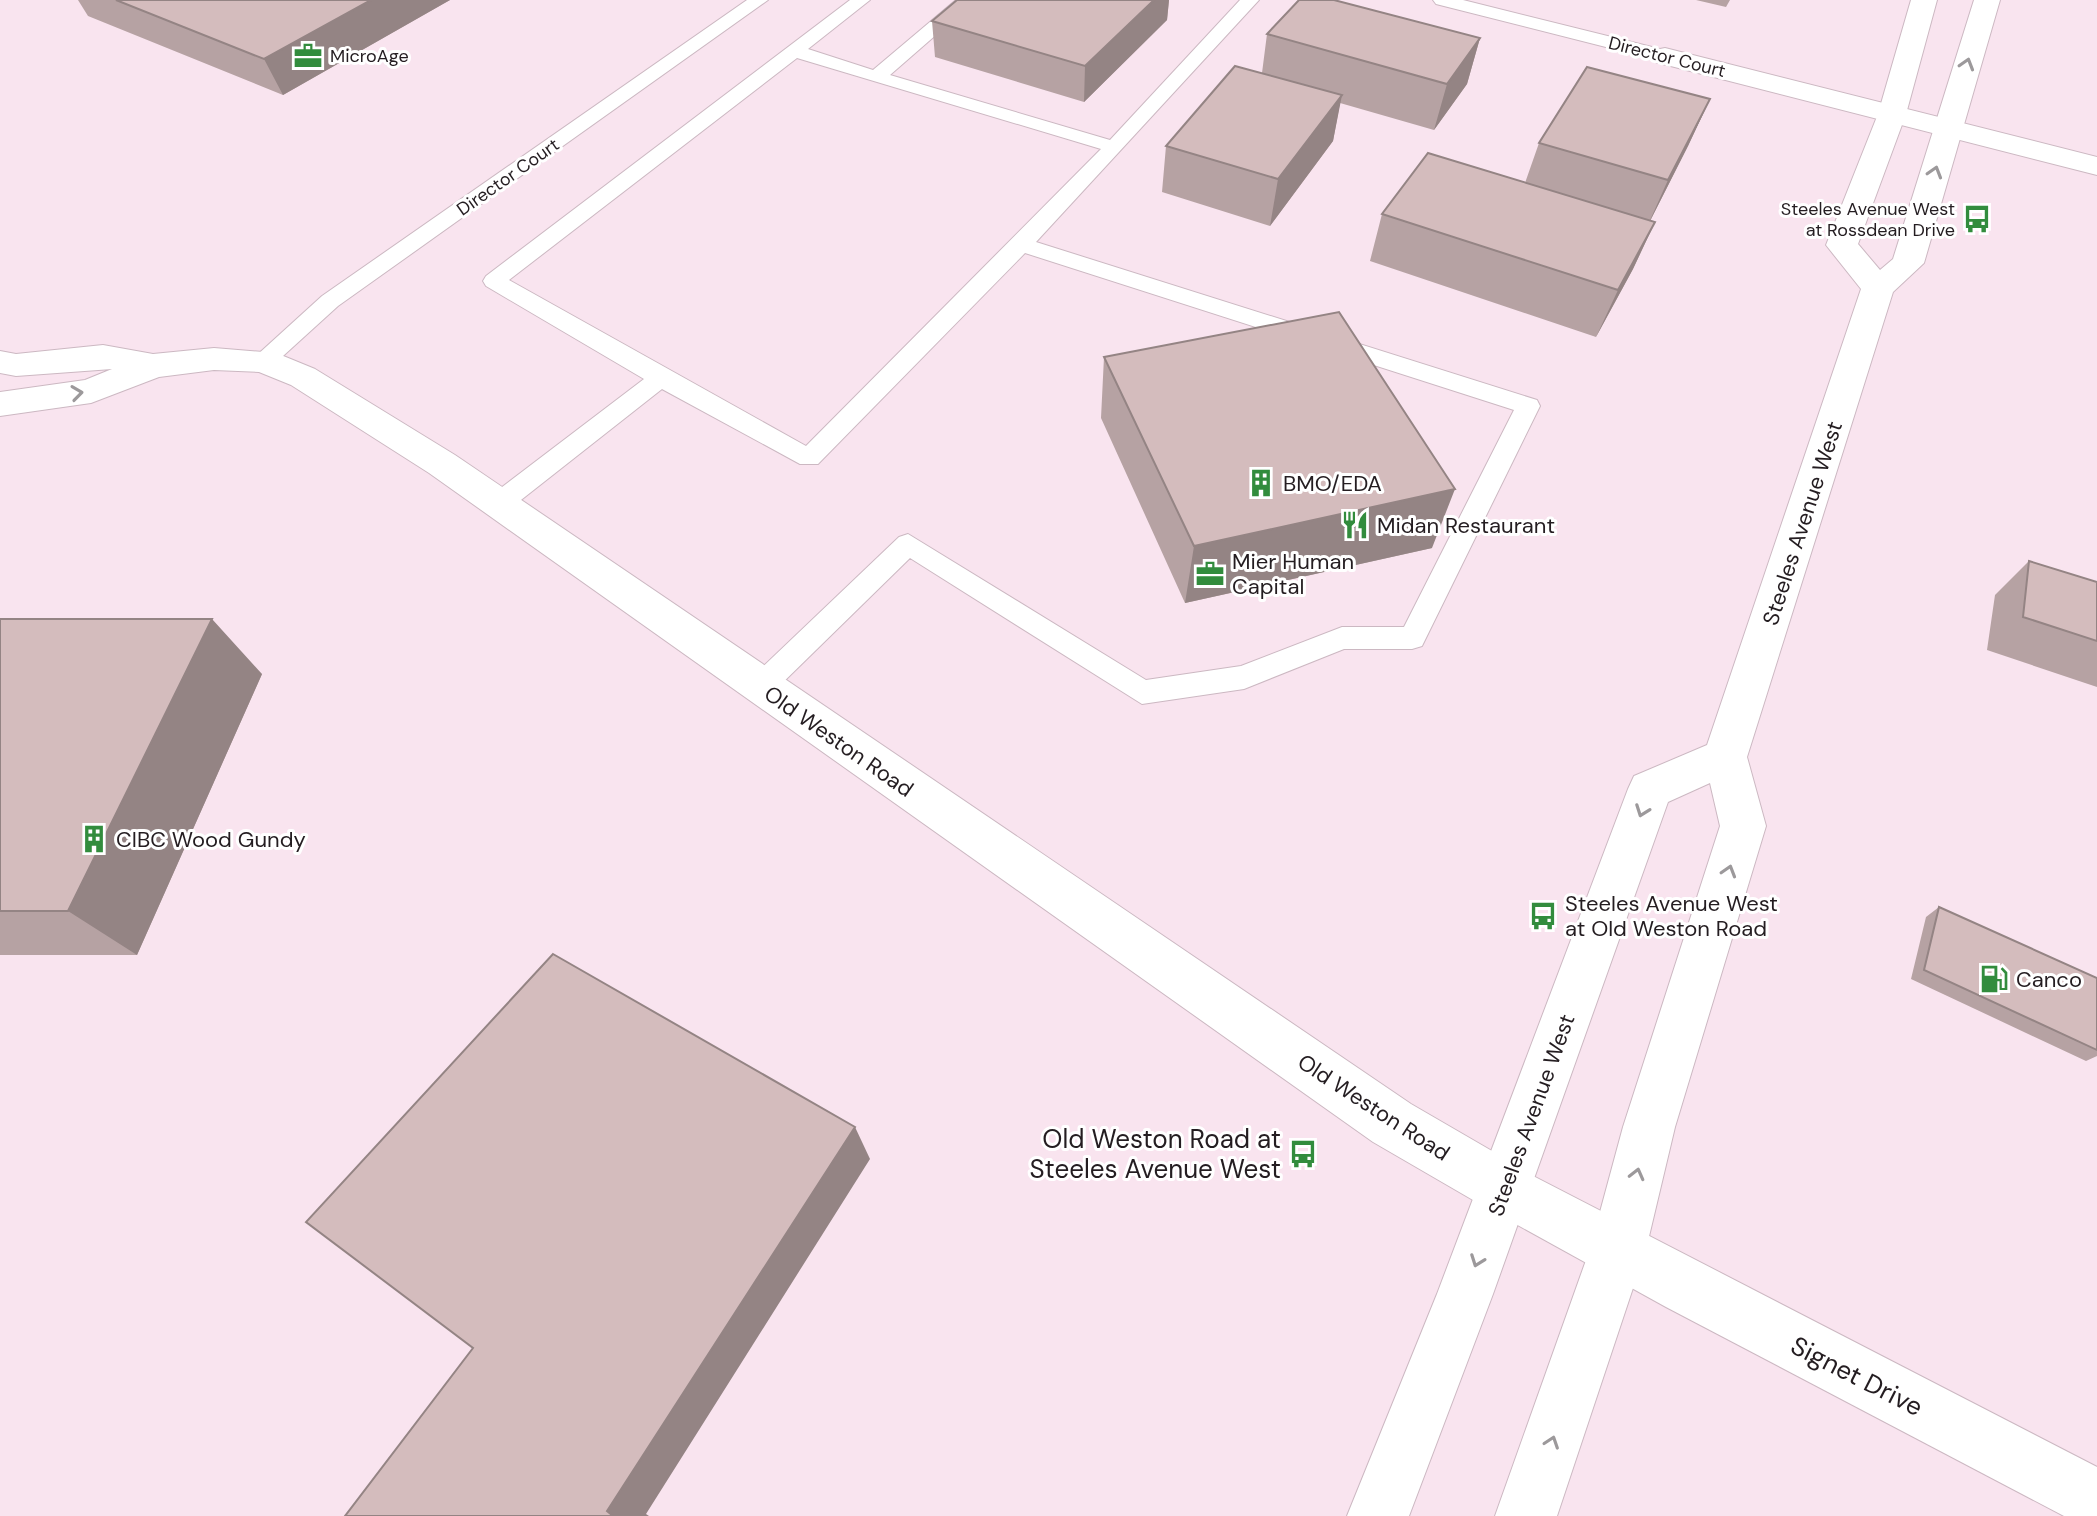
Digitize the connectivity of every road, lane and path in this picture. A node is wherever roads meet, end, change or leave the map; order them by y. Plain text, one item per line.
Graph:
1 (758, 0) edge
2 (861, 0) edge
3 (967, 0) edge
4 (1442, 0) edge
5 (1924, 0) edge
6 (1987, 0) edge
7 (1240, 4) edge
8 (794, 51) junction
9 (1665, 56) joint
10 (876, 77) junction
11 (1892, 114) junction
12 (1948, 128) junction
13 (1114, 147) junction
14 (2097, 166) edge
15 (1021, 244) junction
16 (1878, 288) junction
17 (264, 361) junction
18 (0, 362) edge
19 (153, 366) junction
20 (661, 378) junction
21 (0, 404) edge
22 (498, 504) junction
23 (760, 687) junction
24 (1725, 757) junction
25 (1504, 1188) junction
26 (1618, 1249) junction
27 (2097, 1500) edge
28 (1378, 1516) edge
29 (1526, 1516) edge

1 - 17 lane, Director Court
2 - 8 lane
3 - 10 lane
4 - 9 lane, Director Court
5 - 11 main road
12 -> 6 main road
7 - 13 lane
8 - 10 lane
8 - 20 lane
9 - 11 main road, Director Court
10 - 13 lane
11 - 12 main road, Director Court
11 - 16 main road
12 - 14 main road, Director Court
16 -> 12 main road
13 - 15 lane
15 - 20 lane
15 - 23 lane
16 - 24 main road, Steeles Avenue West
17 - 19 main road, Old Weston Road
17 - 22 main road, Old Weston Road
18 - 19 main road, Old Weston Road
21 -> 19 main road, Old Weston Road
20 - 22 lane
22 - 23 main road, Old Weston Road
23 - 25 main road, Old Weston Road
24 -> 25 main road, Steeles Avenue West
26 -> 24 main road
25 - 26 main road, Old Weston Road
25 -> 28 main road, Steeles Avenue West
26 - 27 main road, Signet Drive
29 -> 26 main road

